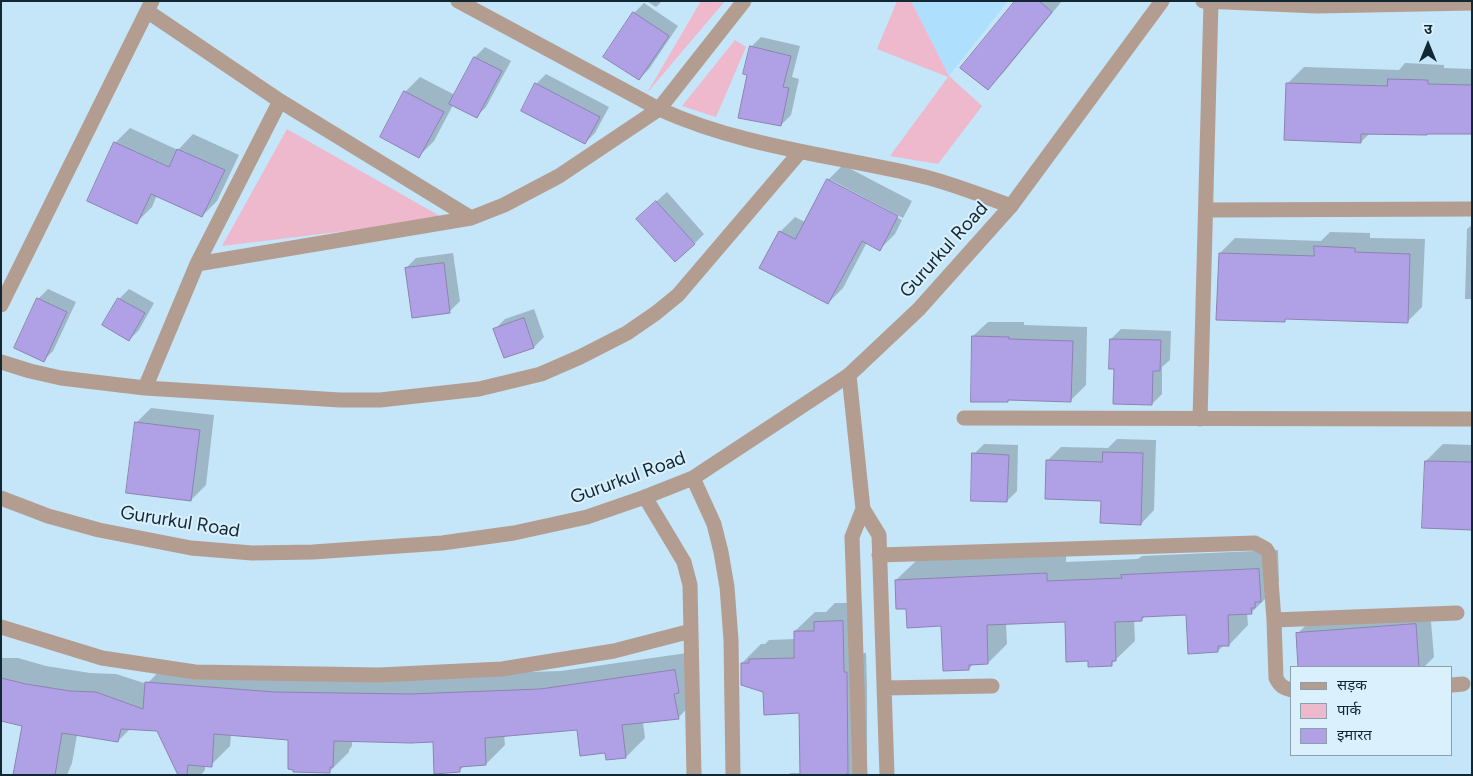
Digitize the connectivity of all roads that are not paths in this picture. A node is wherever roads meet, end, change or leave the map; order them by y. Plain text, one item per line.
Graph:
1 (458, 1) edge
2 (744, 1) edge
3 (1162, 1) edge
4 (1207, 2) edge
5 (1472, 3) edge
6 (1314, 4) edge
7 (149, 6) edge
8 (280, 101) junction
9 (659, 109) junction
10 (800, 152) junction
11 (1011, 206) junction
12 (1472, 209) edge
13 (1206, 210) junction
14 (471, 218) junction
15 (197, 264) junction
16 (1, 305) edge
17 (1, 362) edge
18 (849, 375) junction
19 (145, 388) junction
20 (964, 418) dead end
21 (1200, 419) junction
22 (1472, 419) edge
23 (693, 478) junction
24 (645, 497) junction
25 (1, 498) edge
26 (863, 509) junction
27 (880, 555) junction
28 (1457, 613) dead end
29 (1274, 620) junction
30 (1, 627) edge
31 (691, 631) junction
32 (992, 686) dead end
33 (884, 688) junction
34 (1290, 690) edge
35 (694, 775) edge
36 (733, 775) edge
37 (860, 775) edge
38 (887, 775) edge

1 - 9 street
2 - 9 street
3 - 11 street, Gururkul Road
4 - 6 street
4 - 13 street
5 - 6 street
7 - 8 street
7 - 16 street
8 - 14 street
8 - 15 street
9 - 10 street
9 - 14 street
10 - 11 street
10 - 19 street
11 - 18 street, Gururkul Road
12 - 13 street
13 - 21 street
14 - 15 street
15 - 19 street
17 - 19 street
18 - 23 street, Gururkul Road
18 - 26 street
20 - 21 street
21 - 22 street
23 - 24 street, Gururkul Road
23 - 36 street
24 - 25 street, Gururkul Road
24 - 31 street
26 - 27 street
26 - 37 street
27 - 29 street
27 - 33 street
28 - 29 street
29 - 34 street
30 - 31 street
31 - 35 street
32 - 33 street
33 - 38 street

